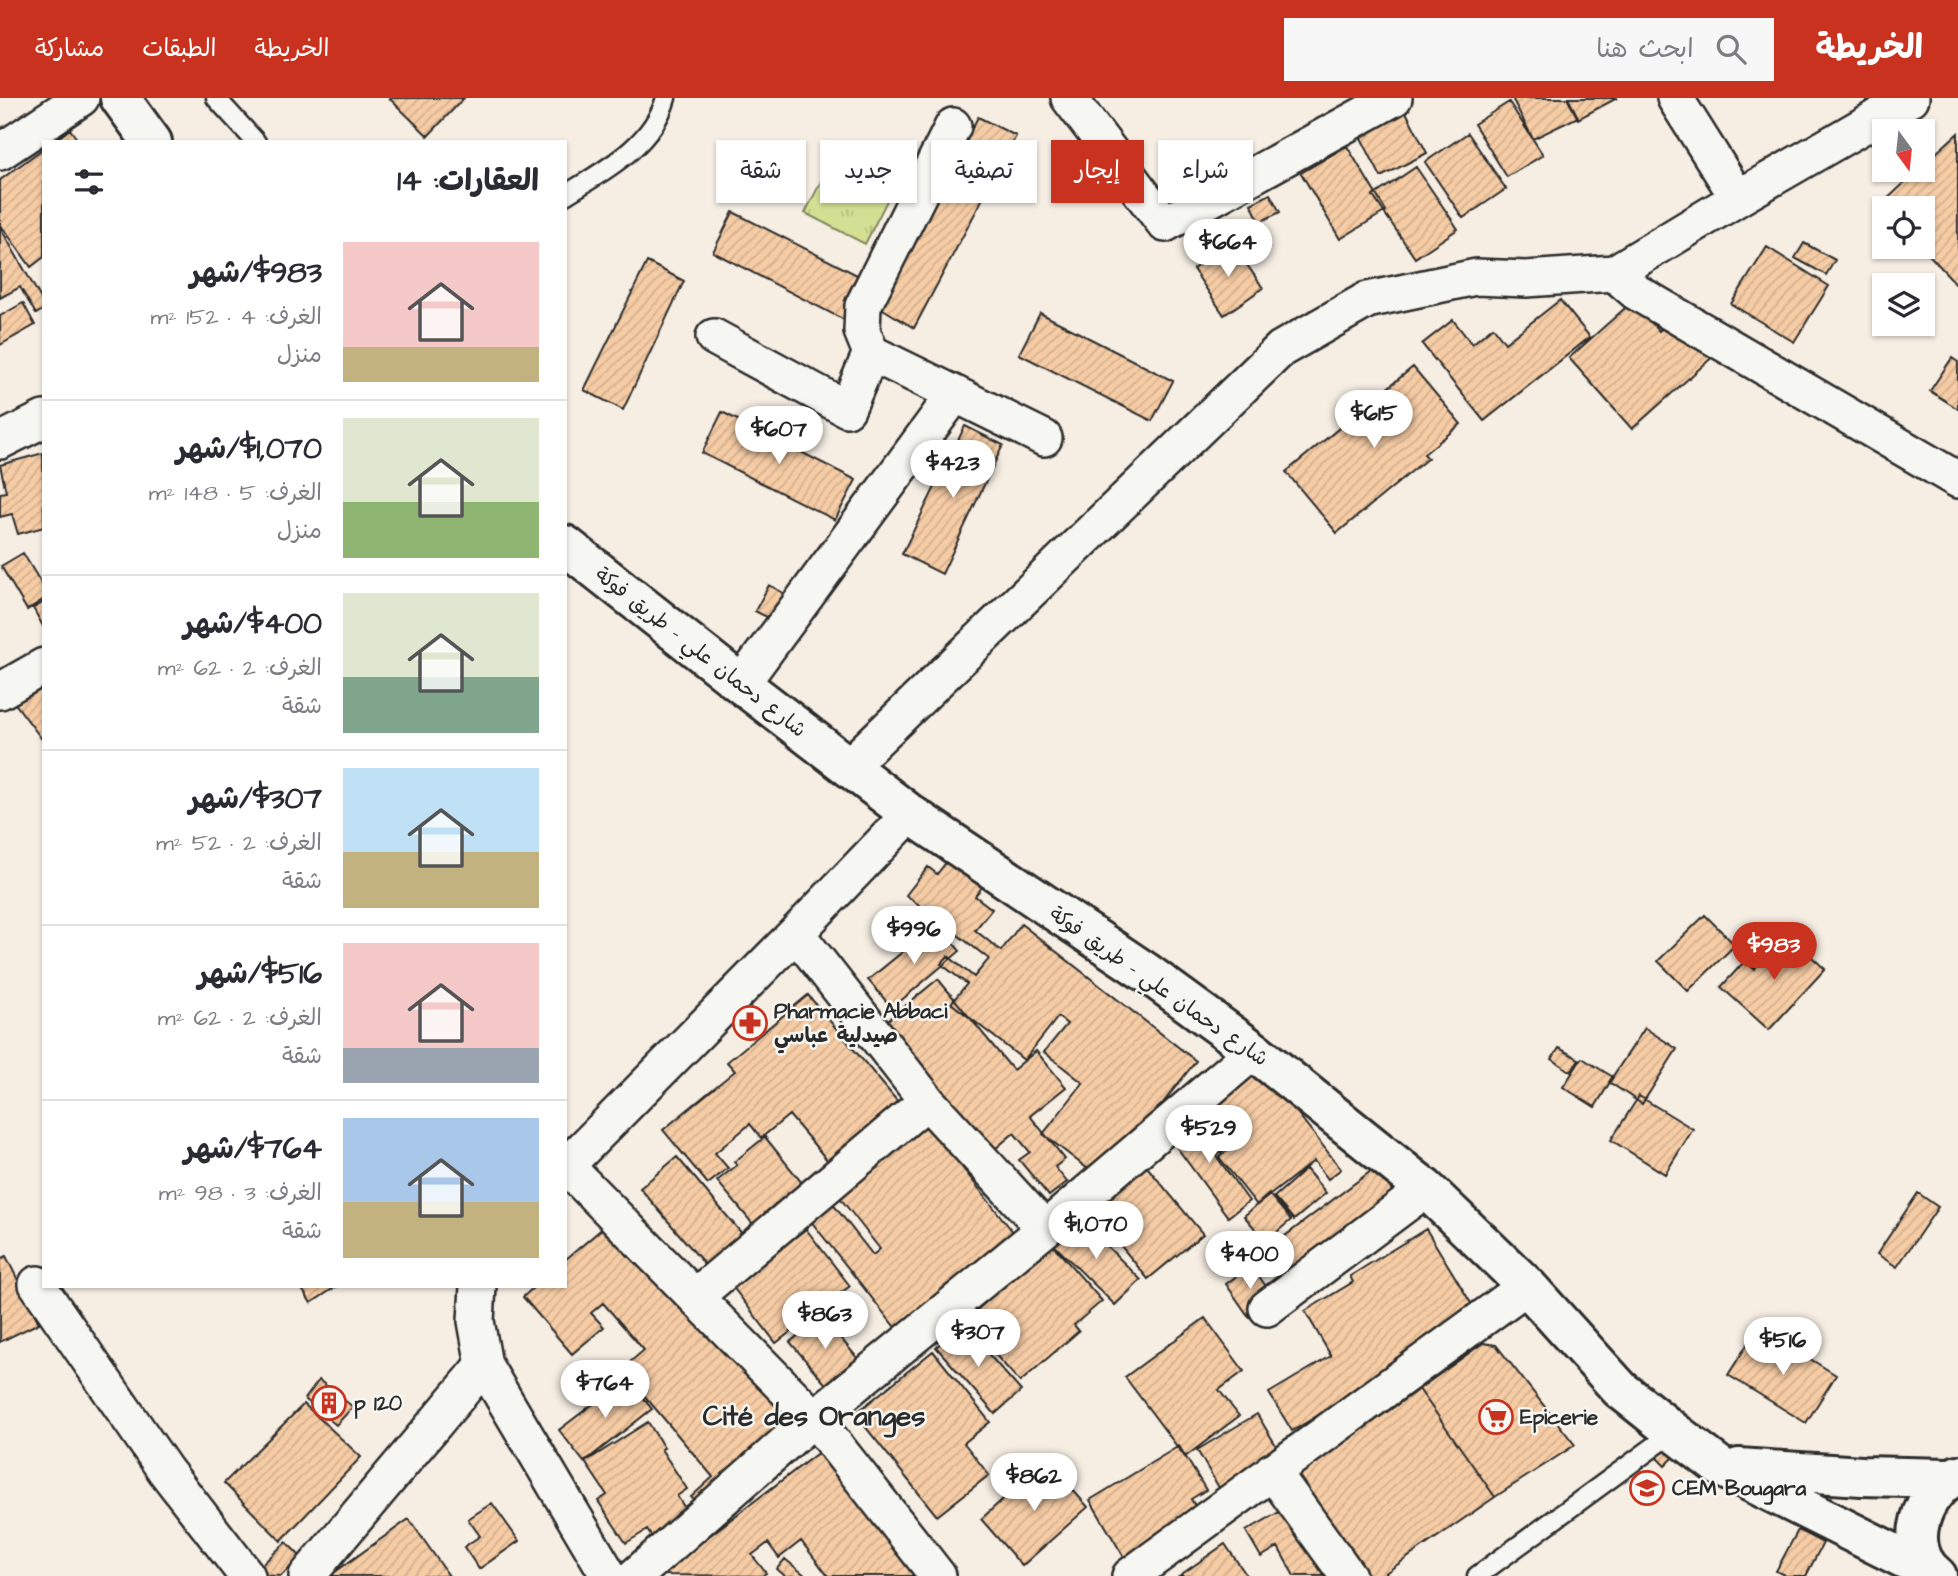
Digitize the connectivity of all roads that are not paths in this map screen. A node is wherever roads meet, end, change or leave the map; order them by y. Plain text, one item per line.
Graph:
1 (81, 98) edge
2 (120, 98) edge
3 (216, 98) edge
4 (666, 98) edge
5 (1069, 98) edge
6 (1394, 98) edge
7 (1675, 98) edge
8 (1911, 98) edge
9 (953, 126) dead end
10 (151, 140) edge
11 (254, 140) edge
12 (0, 152) edge
13 (567, 194) edge
14 (1738, 198) junction
15 (1614, 272) junction
16 (714, 337) dead end
17 (871, 353) junction
18 (955, 394) junction
19 (42, 420) edge
20 (1044, 438) dead end
21 (0, 441) edge
22 (1958, 480) edge
23 (567, 547) edge
24 (42, 667) edge
25 (741, 684) junction
26 (0, 691) edge
27 (848, 767) junction
28 (910, 814) junction
29 (796, 933) junction
30 (1254, 1051) junction
31 (927, 1101) junction
32 (567, 1165) edge
33 (567, 1167) edge
34 (1426, 1189) junction
35 (1045, 1229) junction
36 (37, 1284) dead end
37 (1527, 1286) junction
38 (478, 1288) edge
39 (696, 1296) junction
40 (1267, 1308) dead end
41 (484, 1365) junction
42 (814, 1418) junction
43 (1674, 1432) junction
44 (1719, 1466) junction
45 (1272, 1471) junction
46 (1954, 1476) edge
47 (1935, 1574) edge
48 (247, 1576) edge
49 (307, 1576) edge
50 (608, 1576) edge
51 (635, 1576) edge
52 (938, 1576) edge
53 (1130, 1576) edge
54 (1348, 1576) edge
55 (1478, 1576) edge

1 - 12 street
2 - 10 main road
3 - 11 lane
4 - 13 lane
5 - 6 street
7 - 14 street
8 - 14 street
9 - 17 street
14 - 15 street
15 - 22 street
15 - 27 street
16 - 17 street
17 - 18 street
18 - 20 street
18 - 25 street
19 - 21 street
23 - 25 main road, شارع دحمان علي - طريق فوكة
24 - 26 street
25 - 27 main road, شارع دحمان علي - طريق فوكة
27 - 28 main road, شارع دحمان علي - طريق فوكة
28 - 29 street
28 - 30 main road, شارع دحمان علي - طريق فوكة
29 - 31 street
29 - 32 street
30 - 34 main road, شارع دحمان علي - طريق فوكة
30 - 35 street
31 - 35 street
31 - 39 street
33 - 39 street
34 - 37 main road, شارع دحمان علي - طريق فوكة
34 - 40 street
35 - 42 street
36 - 48 street
37 - 43 main road, شارع دحمان علي - طريق فوكة
37 - 45 street
38 - 41 street
39 - 42 street
41 - 49 street
41 - 50 street
42 - 51 street
42 - 52 street
43 - 44 main road, شارع دحمان علي - طريق فوكة
43 - 55 lane
44 - 46 main road
44 - 47 main road, شارع دحمان علي - طريق فوكة
45 - 53 street
45 - 54 street
46 - 47 main road

